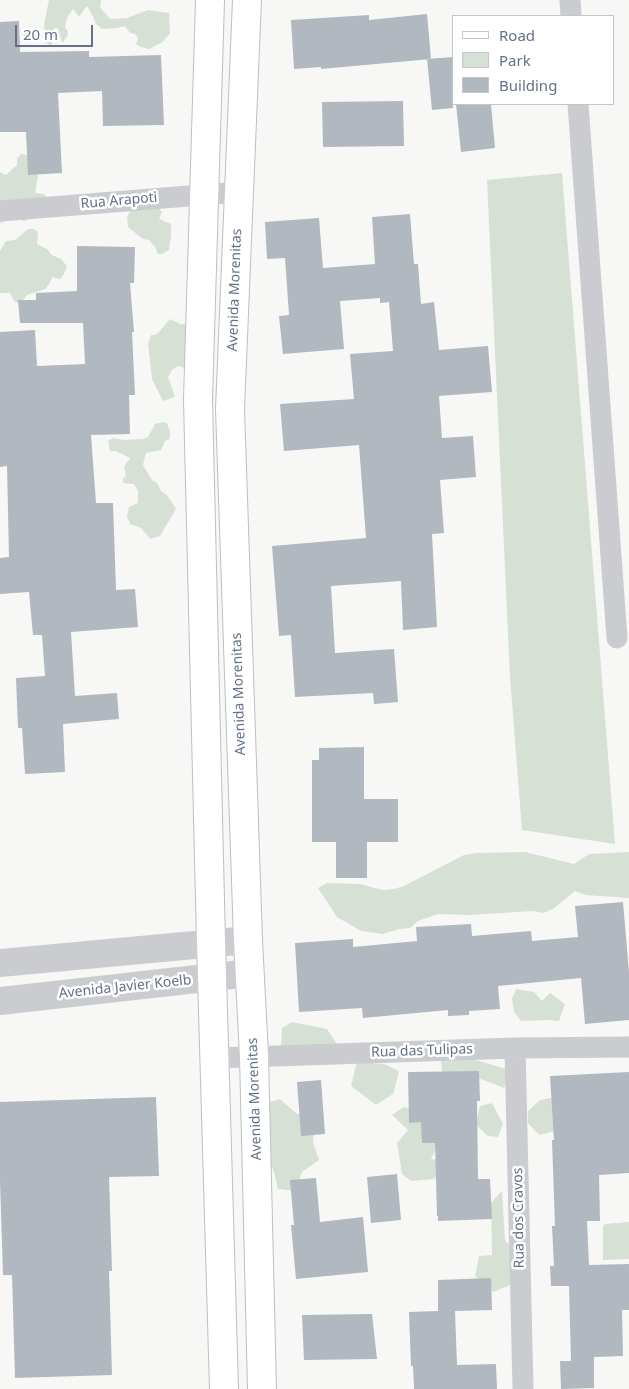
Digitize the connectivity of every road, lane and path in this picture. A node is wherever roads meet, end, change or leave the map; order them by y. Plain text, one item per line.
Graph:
1 (210, 0) edge
2 (247, 0) edge
3 (570, 0) edge
4 (571, 15) edge
5 (578, 105) edge
6 (239, 192) junction
7 (203, 194) junction
8 (0, 211) edge
9 (617, 638) dead end
10 (248, 940) junction
11 (211, 942) junction
12 (0, 964) edge
13 (250, 973) junction
14 (212, 978) junction
15 (0, 1002) edge
16 (629, 1047) edge
17 (515, 1048) junction
18 (254, 1056) junction
19 (215, 1058) junction
20 (224, 1389) edge
21 (262, 1389) edge
22 (524, 1389) edge

1 - 7 main road
2 - 6 main road, Avenida Morenitas
3 - 4 street
5 - 9 street
6 - 7 street, Rua Arapoti
6 - 10 main road, Avenida Morenitas
7 - 8 street, Rua Arapoti
7 - 11 main road
10 - 11 street
10 - 13 main road, Avenida Morenitas
11 - 12 street
11 - 14 main road
13 - 14 street, Avenida Javier Koelb
13 - 18 main road, Avenida Morenitas
14 - 15 street, Avenida Javier Koelb
14 - 19 main road
16 - 17 street, Rua das Tulipas
17 - 18 street, Rua das Tulipas
17 - 22 street, Rua dos Cravos
18 - 19 street, Rua das Tulipas
18 - 21 main road, Avenida Morenitas
19 - 20 main road

